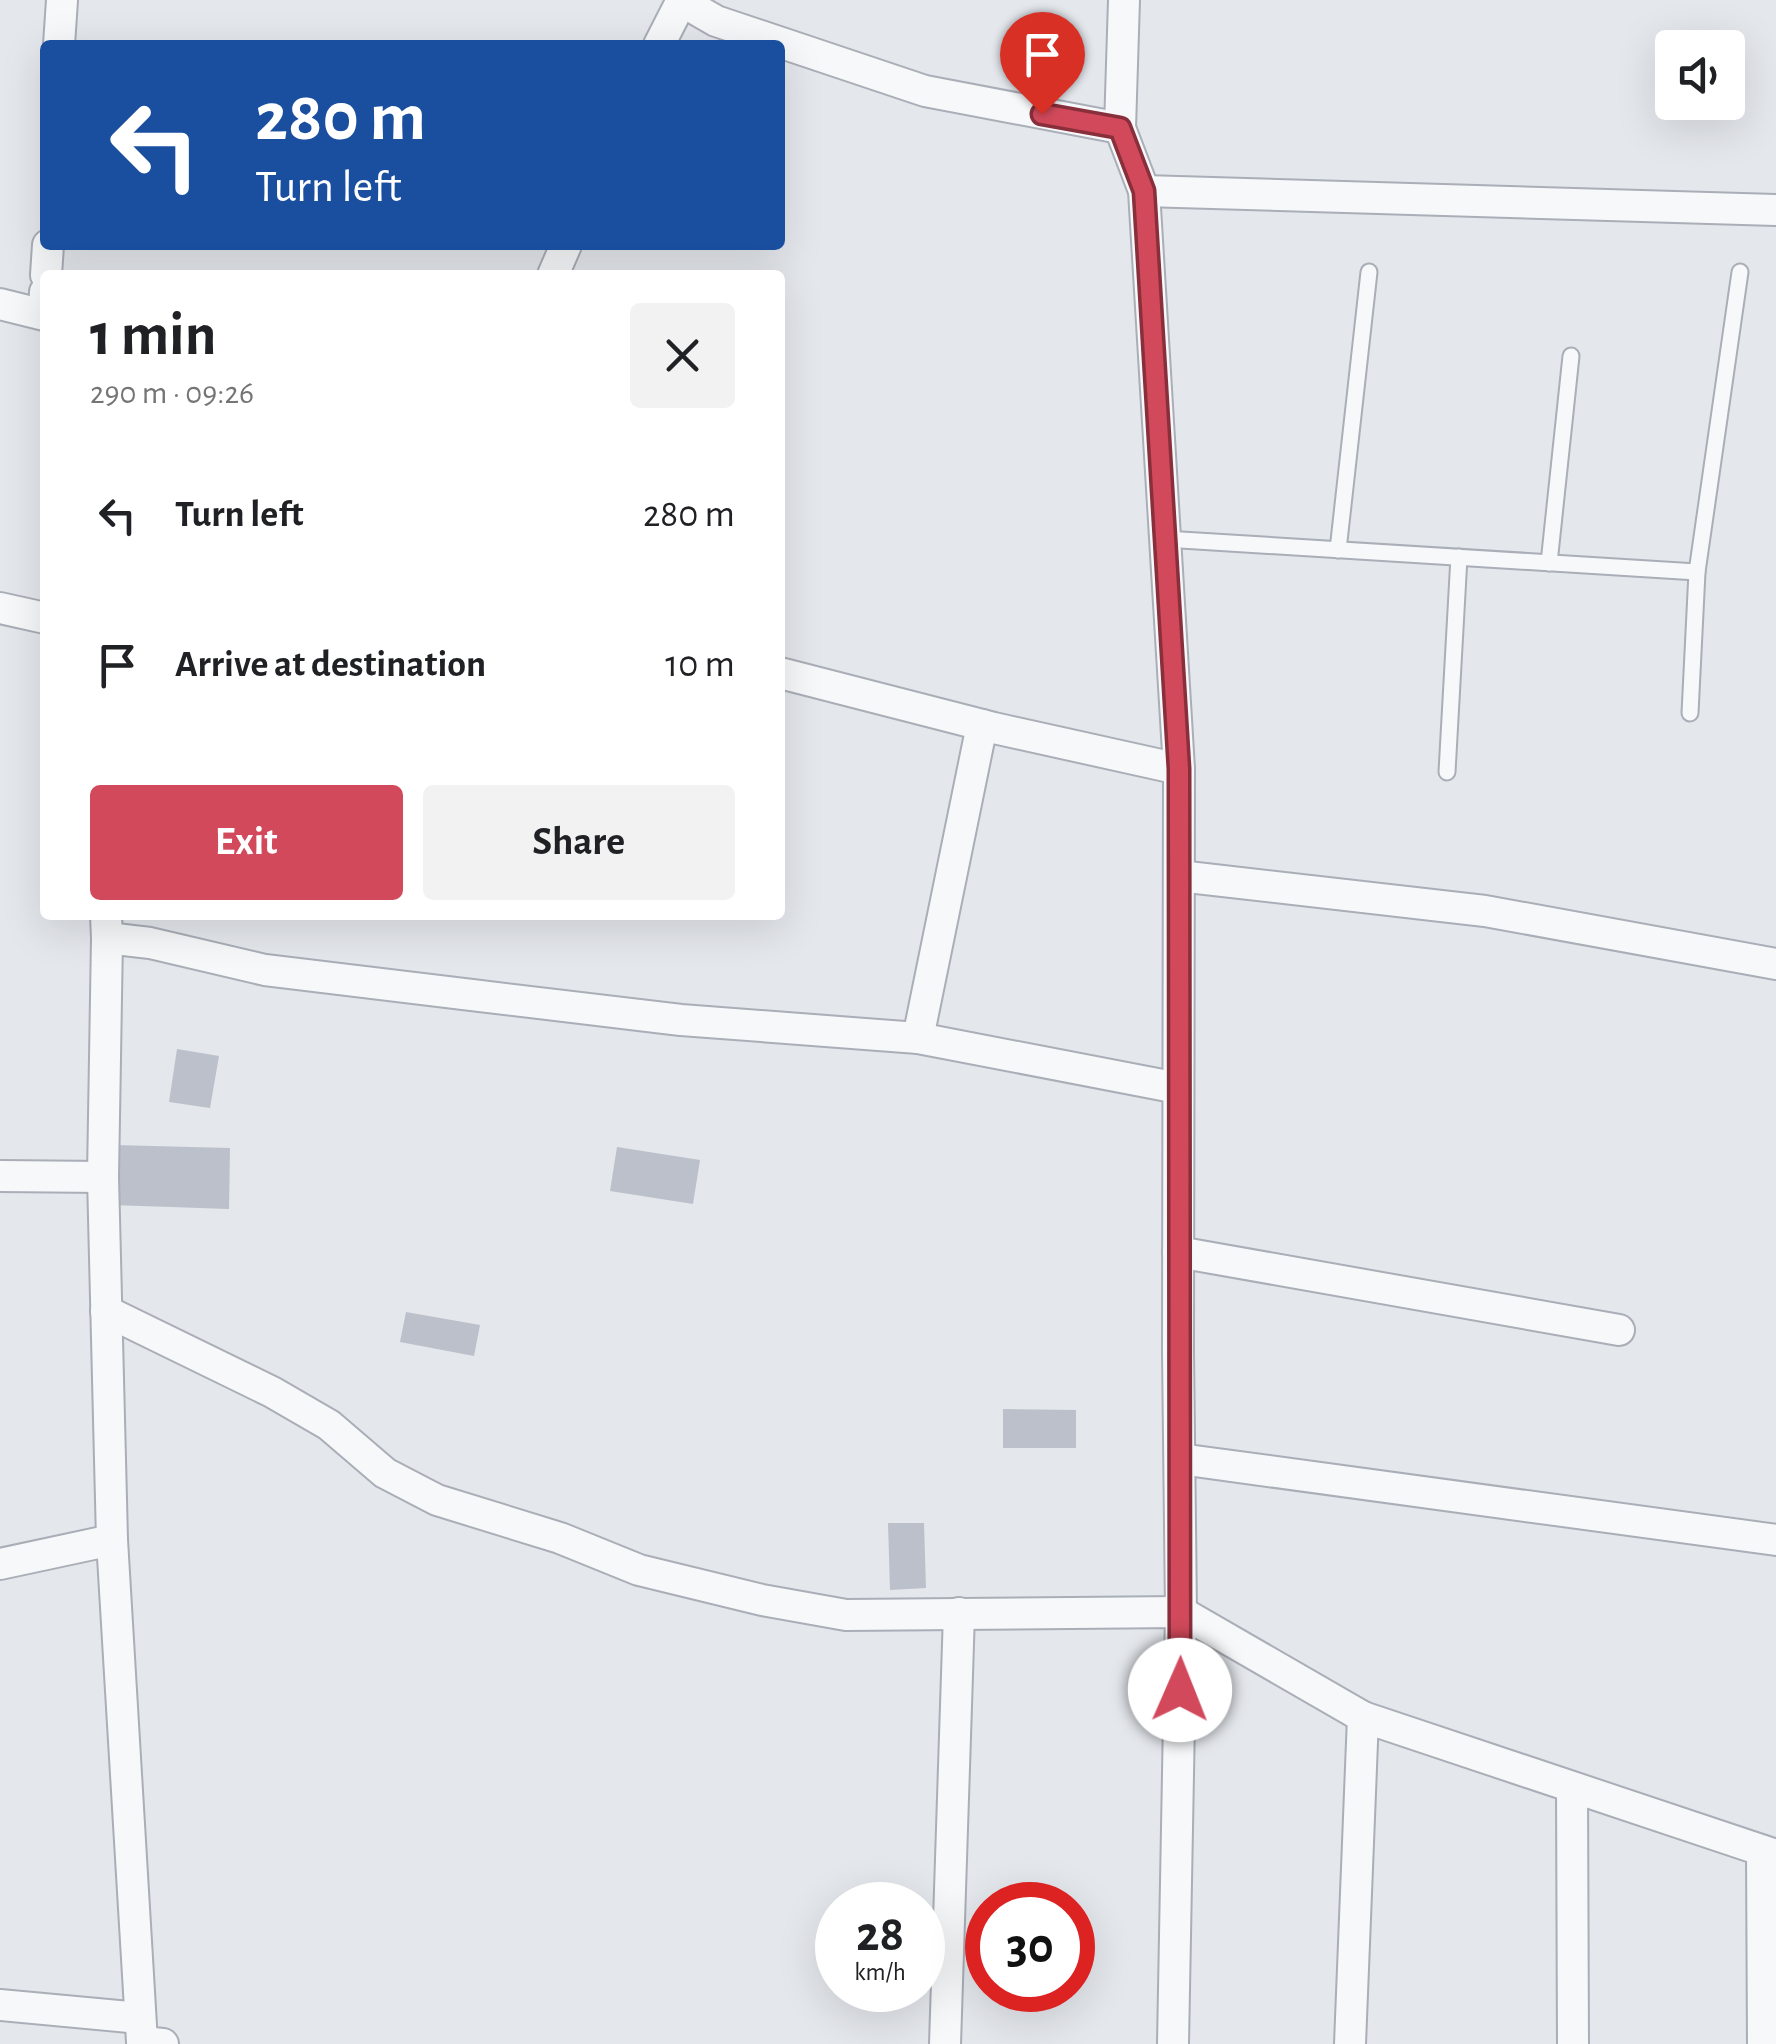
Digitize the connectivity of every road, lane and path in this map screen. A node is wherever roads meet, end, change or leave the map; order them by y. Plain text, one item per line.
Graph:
1 (62, 0) edge
2 (1124, 0) edge
3 (691, 2) edge
4 (59, 40) edge
5 (662, 40) edge
6 (775, 40) edge
7 (785, 43) edge
8 (1120, 128) junction
9 (1144, 191) junction
10 (1776, 210) edge
11 (1369, 272) dead end
12 (1740, 272) dead end
13 (0, 304) edge
14 (40, 314) edge
15 (1572, 356) dead end
16 (1165, 539) junction
17 (1338, 550) junction
18 (1459, 557) junction
19 (1549, 562) junction
20 (1697, 572) junction
21 (0, 608) edge
22 (40, 617) edge
23 (785, 674) edge
24 (1690, 713) dead end
25 (982, 724) junction
26 (1179, 769) junction
27 (1448, 772) dead end
28 (1179, 876) junction
29 (106, 927) edge
30 (1776, 964) edge
31 (918, 1038) junction
32 (1178, 1088) junction
33 (0, 1176) edge
34 (103, 1177) junction
35 (1178, 1252) junction
36 (106, 1311) junction
37 (1619, 1330) dead end
38 (1180, 1459) junction
39 (112, 1540) junction
40 (1776, 1540) edge
41 (0, 1564) edge
42 (1181, 1612) junction
43 (960, 1613) junction
44 (1363, 1717) junction
45 (1572, 1790) junction
46 (1769, 1853) edge
47 (0, 2005) edge
48 (147, 2037) edge
49 (946, 2044) edge
50 (1174, 2044) edge
51 (1350, 2044) edge
52 (1572, 2044) edge
53 (1763, 2044) edge

1 - 4 street
2 - 8 street
3 - 5 street
3 - 6 street
7 - 8 street
8 - 9 street
9 - 10 street
9 - 16 street
11 - 17 lane
12 - 20 lane
13 - 14 street
15 - 19 lane
16 - 17 lane
16 - 26 street
17 - 18 lane
18 - 19 lane
18 - 27 lane
19 - 20 lane
20 - 24 lane
21 - 22 street
23 - 25 street
25 - 26 street
25 - 31 street
26 - 28 street
28 - 30 street
28 - 32 street
29 - 31 street
29 - 34 street
31 - 32 street
32 - 35 street
33 - 34 street
34 - 36 street
35 - 37 street
35 - 38 street
36 - 39 street
36 - 43 street
38 - 40 street
38 - 42 street
39 - 41 street
39 - 48 street
42 - 43 street
42 - 44 street
42 - 50 street
43 - 49 street
44 - 45 street
44 - 51 street
45 - 46 street
45 - 52 street
46 - 53 street
47 - 48 street

